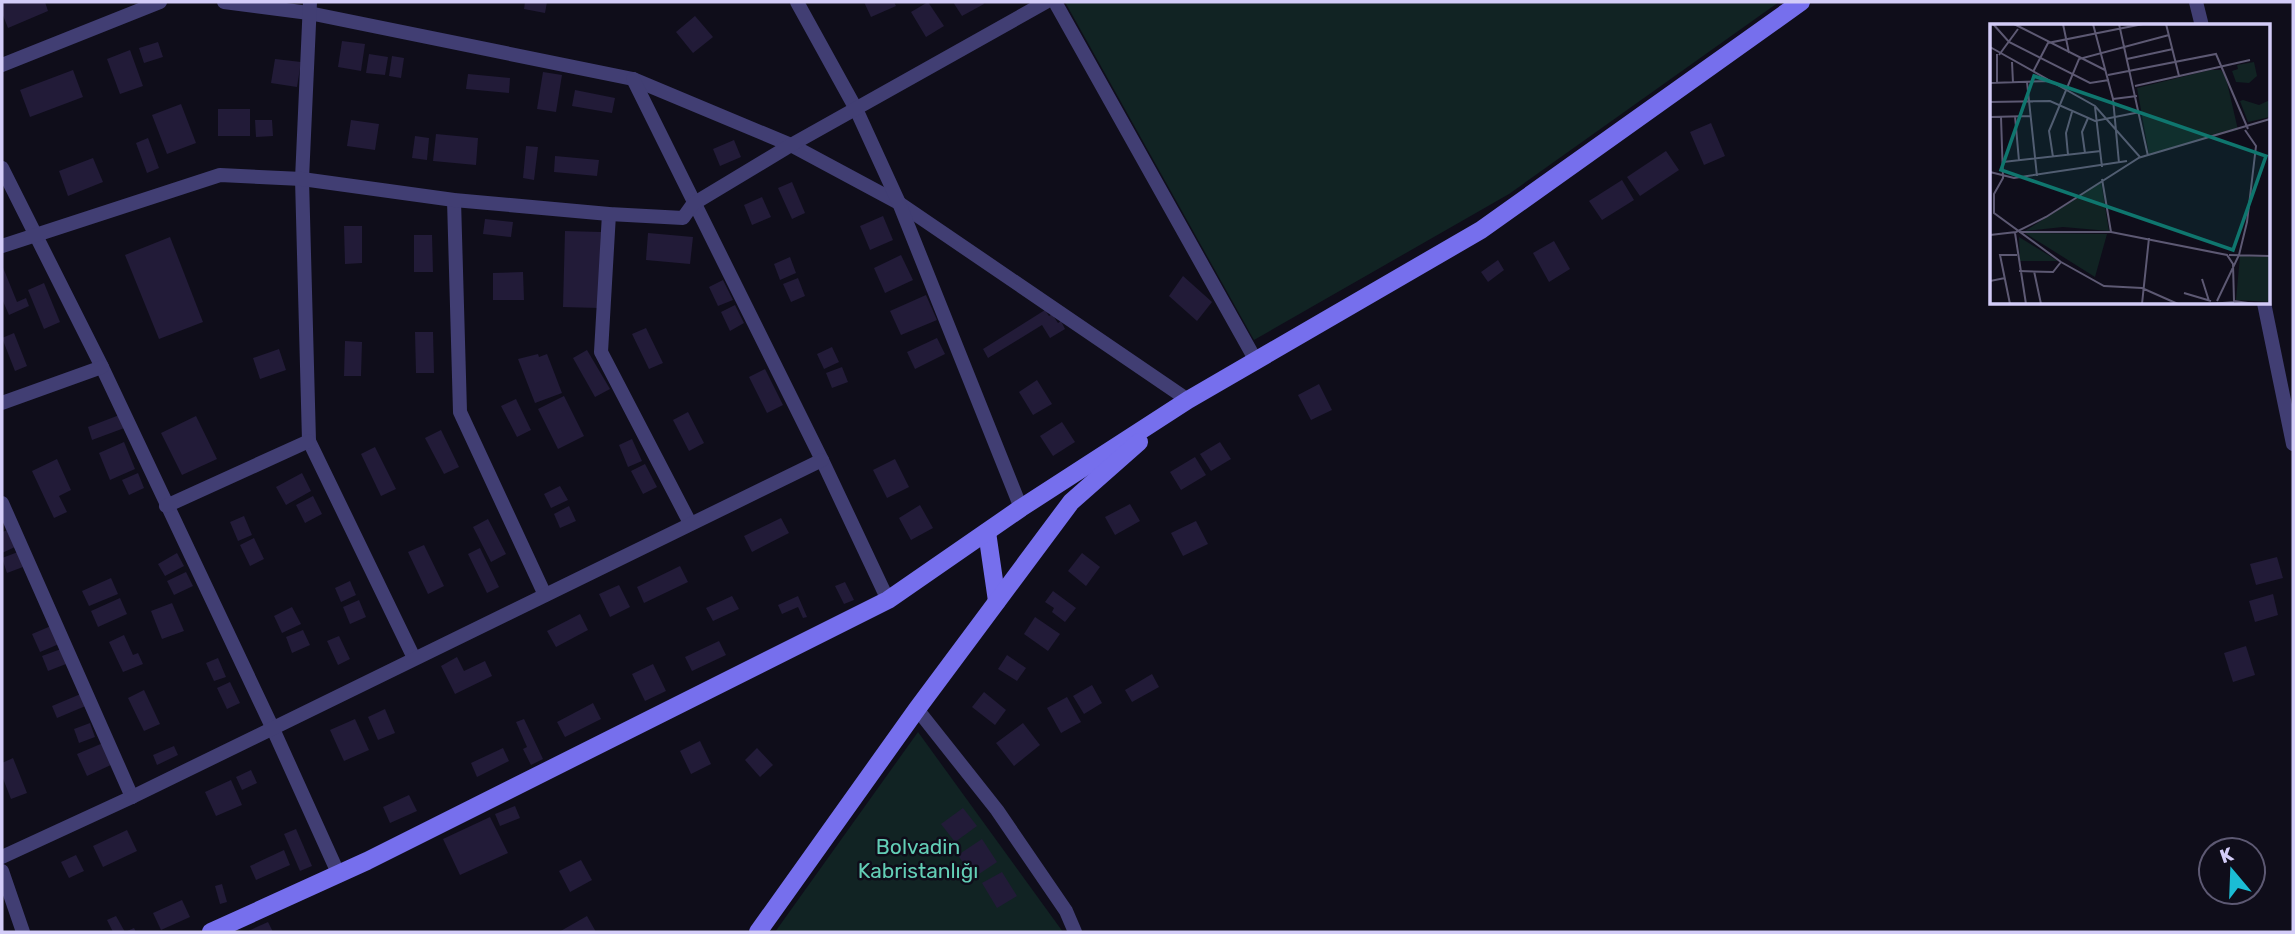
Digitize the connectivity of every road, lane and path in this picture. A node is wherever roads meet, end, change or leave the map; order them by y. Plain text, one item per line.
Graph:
1 (160, 2) edge
2 (225, 2) edge
3 (797, 2) edge
4 (1046, 2) edge
5 (1055, 2) edge
6 (1801, 2) edge
7 (2196, 2) edge
8 (309, 8) edge
9 (2202, 24) edge
10 (2, 65) edge
11 (633, 79) junction
12 (856, 109) junction
13 (791, 145) junction
14 (2, 168) edge
15 (302, 179) junction
16 (454, 200) junction
17 (899, 203) junction
18 (693, 204) junction
19 (609, 214) junction
20 (34, 234) junction
21 (2, 246) edge
22 (2264, 304) edge
23 (1255, 359) junction
24 (102, 368) junction
25 (1188, 400) junction
26 (2, 403) edge
27 (309, 441) junction
28 (2293, 444) edge
29 (822, 460) junction
30 (2, 503) edge
31 (166, 506) junction
32 (1021, 508) junction
33 (690, 523) junction
34 (987, 532) junction
35 (545, 595) junction
36 (888, 600) junction
37 (997, 601) junction
38 (414, 658) junction
39 (917, 709) junction
40 (273, 729) junction
41 (132, 797) junction
42 (2, 857) edge
43 (2, 872) edge
44 (339, 875) junction
45 (23, 932) edge
46 (211, 932) edge
47 (758, 932) edge
48 (1075, 932) edge

1 - 10 street
2 - 8 street
3 - 12 street
4 - 12 street
5 - 23 street
6 - 23 street
7 - 9 street
8 - 11 street
8 - 15 street
11 - 13 street
11 - 18 street
12 - 13 street
12 - 17 street
13 - 17 street
13 - 18 street
14 - 20 street
15 - 16 street
15 - 20 street
15 - 27 street
16 - 19 street
16 - 35 street
17 - 25 street
17 - 32 street
18 - 19 street
18 - 29 street
19 - 33 street
20 - 21 street
20 - 24 street
22 - 28 street
23 - 25 street
24 - 26 street
24 - 31 street
25 - 32 street
25 - 37 street
27 - 31 street
27 - 38 street
29 - 33 street
29 - 36 street
30 - 41 street
31 - 40 street
32 - 34 street
33 - 35 street
34 - 36 street
34 - 37 street
35 - 38 street
36 - 44 street
37 - 39 street
38 - 40 street
39 - 47 street
39 - 48 street
40 - 41 street
40 - 44 street
41 - 42 street
43 - 45 street
44 - 46 street

